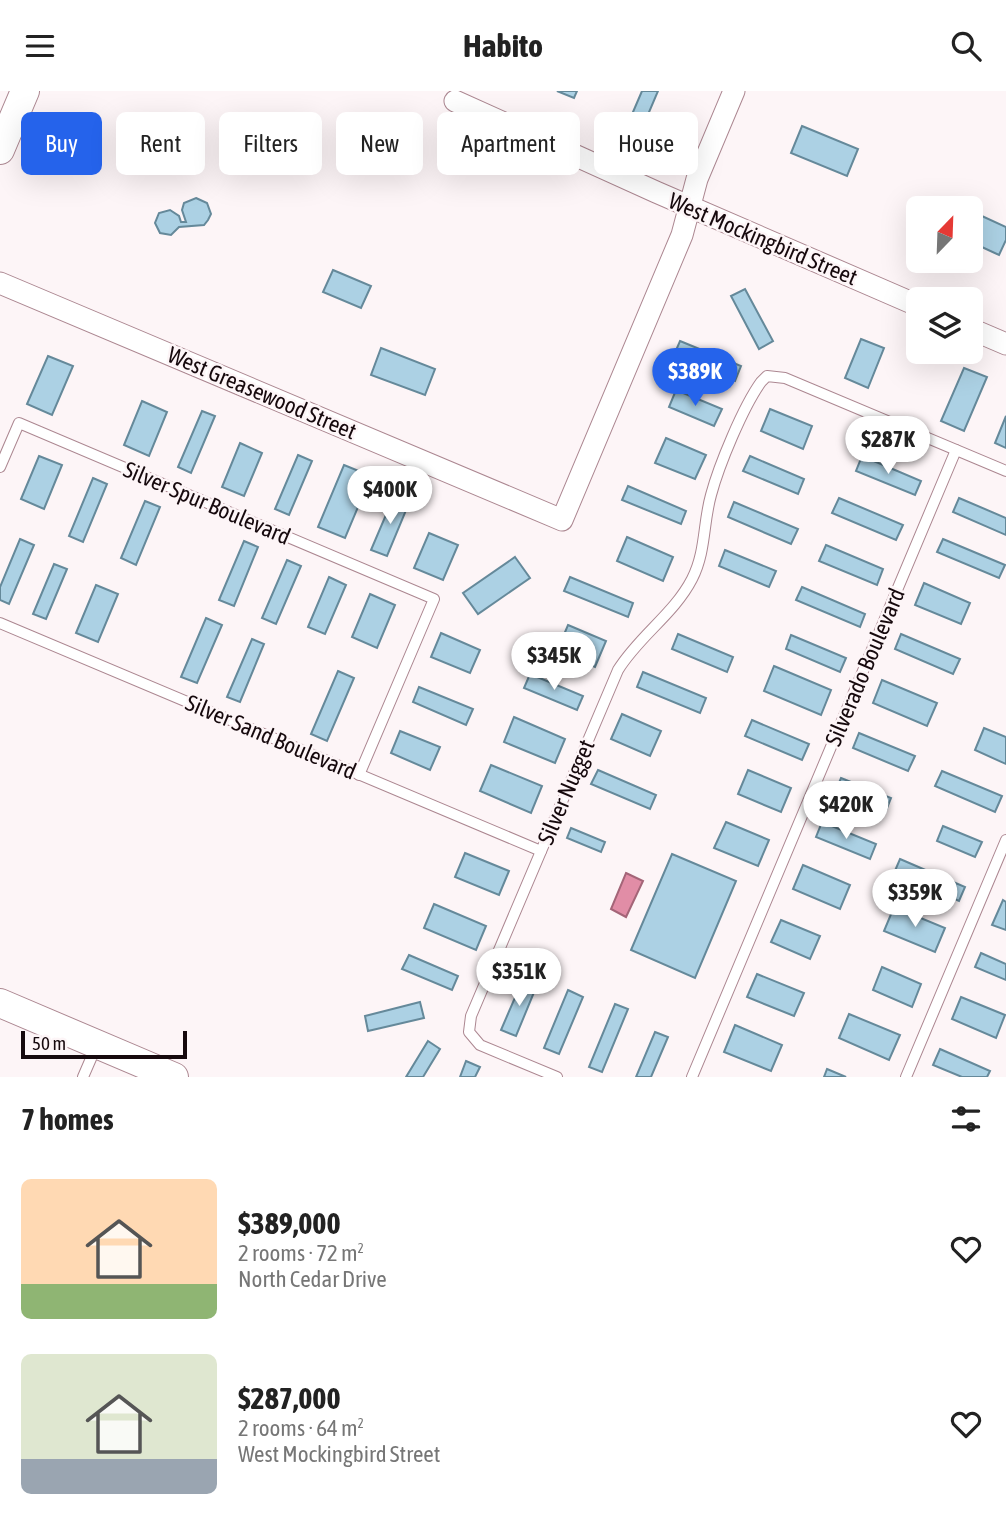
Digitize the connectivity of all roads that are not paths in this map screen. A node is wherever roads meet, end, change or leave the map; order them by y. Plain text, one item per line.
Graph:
1 (25, 91) edge
2 (734, 91) edge
3 (455, 101) dead end
4 (0, 150) edge
5 (689, 207) junction
6 (0, 283) edge
7 (906, 300) edge
8 (983, 334) edge
9 (1006, 344) edge
10 (956, 450) junction
11 (0, 467) edge
12 (1006, 471) edge
13 (0, 623) edge
14 (359, 775) junction
15 (1006, 839) edge
16 (541, 851) junction
17 (0, 1003) edge
18 (97, 1044) junction
19 (160, 1074) edge
20 (83, 1077) edge
21 (557, 1077) edge
22 (692, 1077) edge
23 (905, 1077) edge

1 - 4 main road
2 - 5 street
3 - 5 street, West Mockingbird Street
5 - 6 street, West Greasewood Street
5 - 7 street, West Mockingbird Street
8 - 9 street
10 - 12 lane
10 - 16 lane, Silver Nugget
10 - 22 lane, Silverado Boulevard
11 - 14 lane, Silver Spur Boulevard
13 - 14 lane, Silver Sand Boulevard
14 - 16 lane, Silver Sand Boulevard
15 - 23 lane
16 - 21 lane, Silver Nugget
17 - 18 main road
18 - 19 main road
18 - 20 lane

